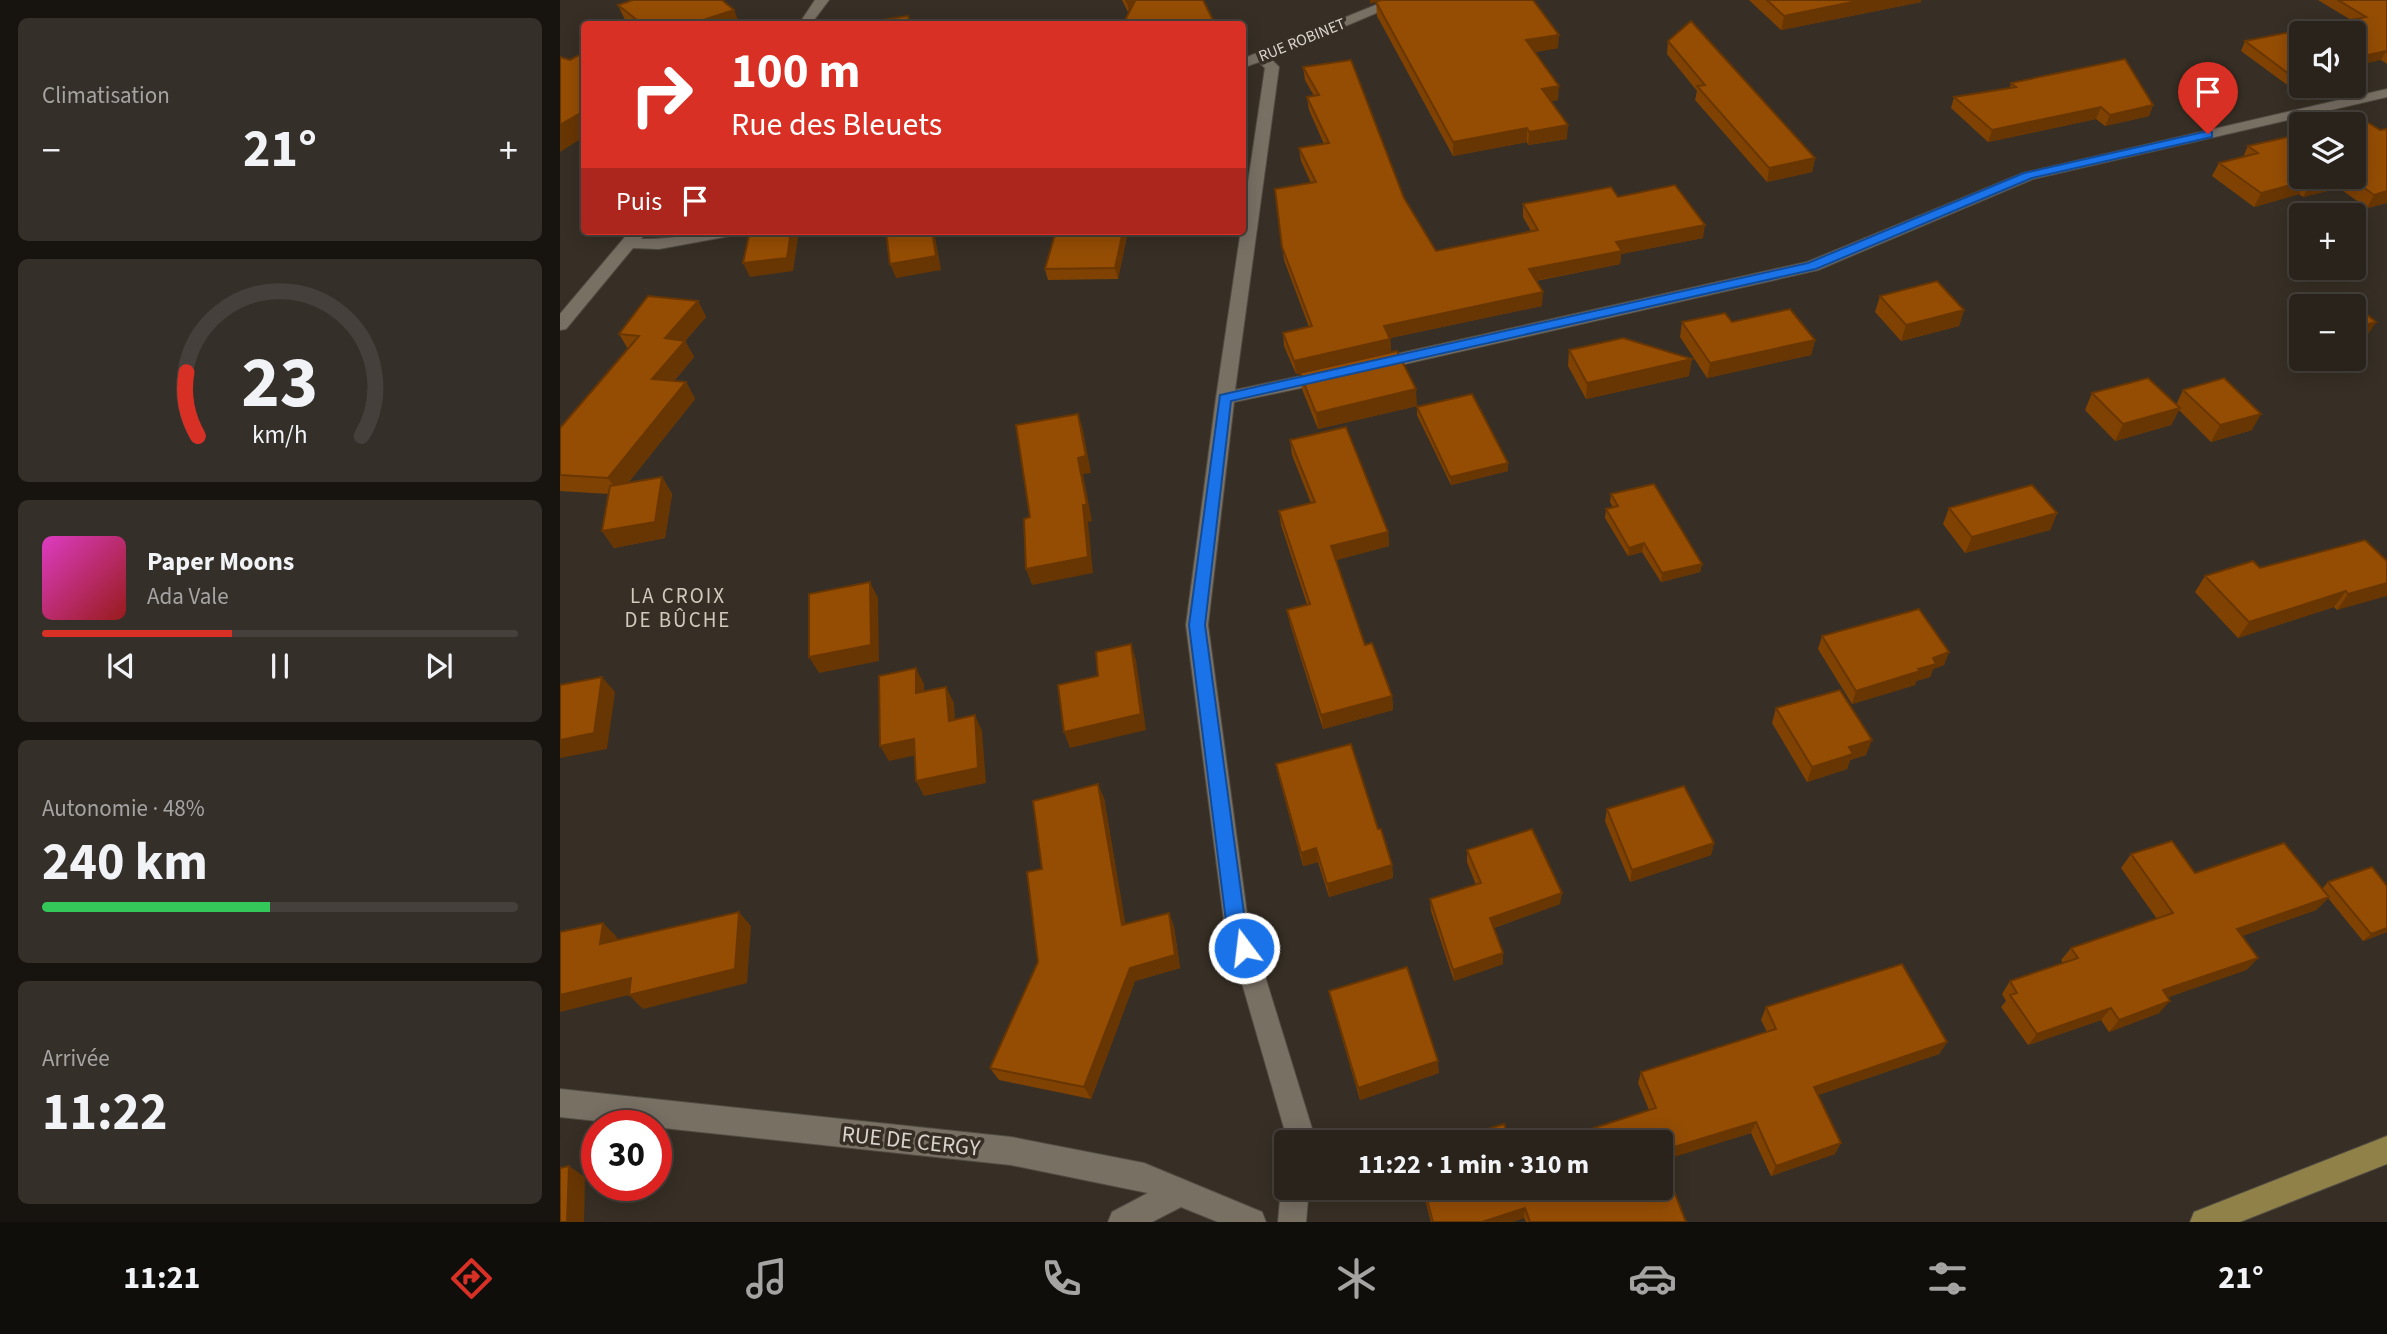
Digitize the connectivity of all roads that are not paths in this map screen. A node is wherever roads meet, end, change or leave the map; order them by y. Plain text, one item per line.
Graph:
1 (822, 0) edge
2 (1400, 0) edge
3 (807, 21) edge
4 (1252, 61) edge
5 (2387, 93) edge
6 (708, 235) edge
7 (634, 237) edge
8 (560, 325) edge
9 (1225, 398) junction
10 (560, 1103) edge
11 (1299, 1130) edge
12 (2387, 1150) edge
13 (1180, 1192) junction
14 (1294, 1200) edge
15 (1122, 1222) edge
16 (1252, 1222) edge
17 (1292, 1222) edge
18 (2204, 1222) edge

1 - 3 street
2 - 4 street, RUE ROBINET
4 - 9 street
5 - 9 street
6 - 7 street
7 - 8 street
9 - 11 street
10 - 13 street, RUE DE CERGY
12 - 18 main road
13 - 15 street
13 - 16 street, RUE DE CERGY
14 - 17 street

